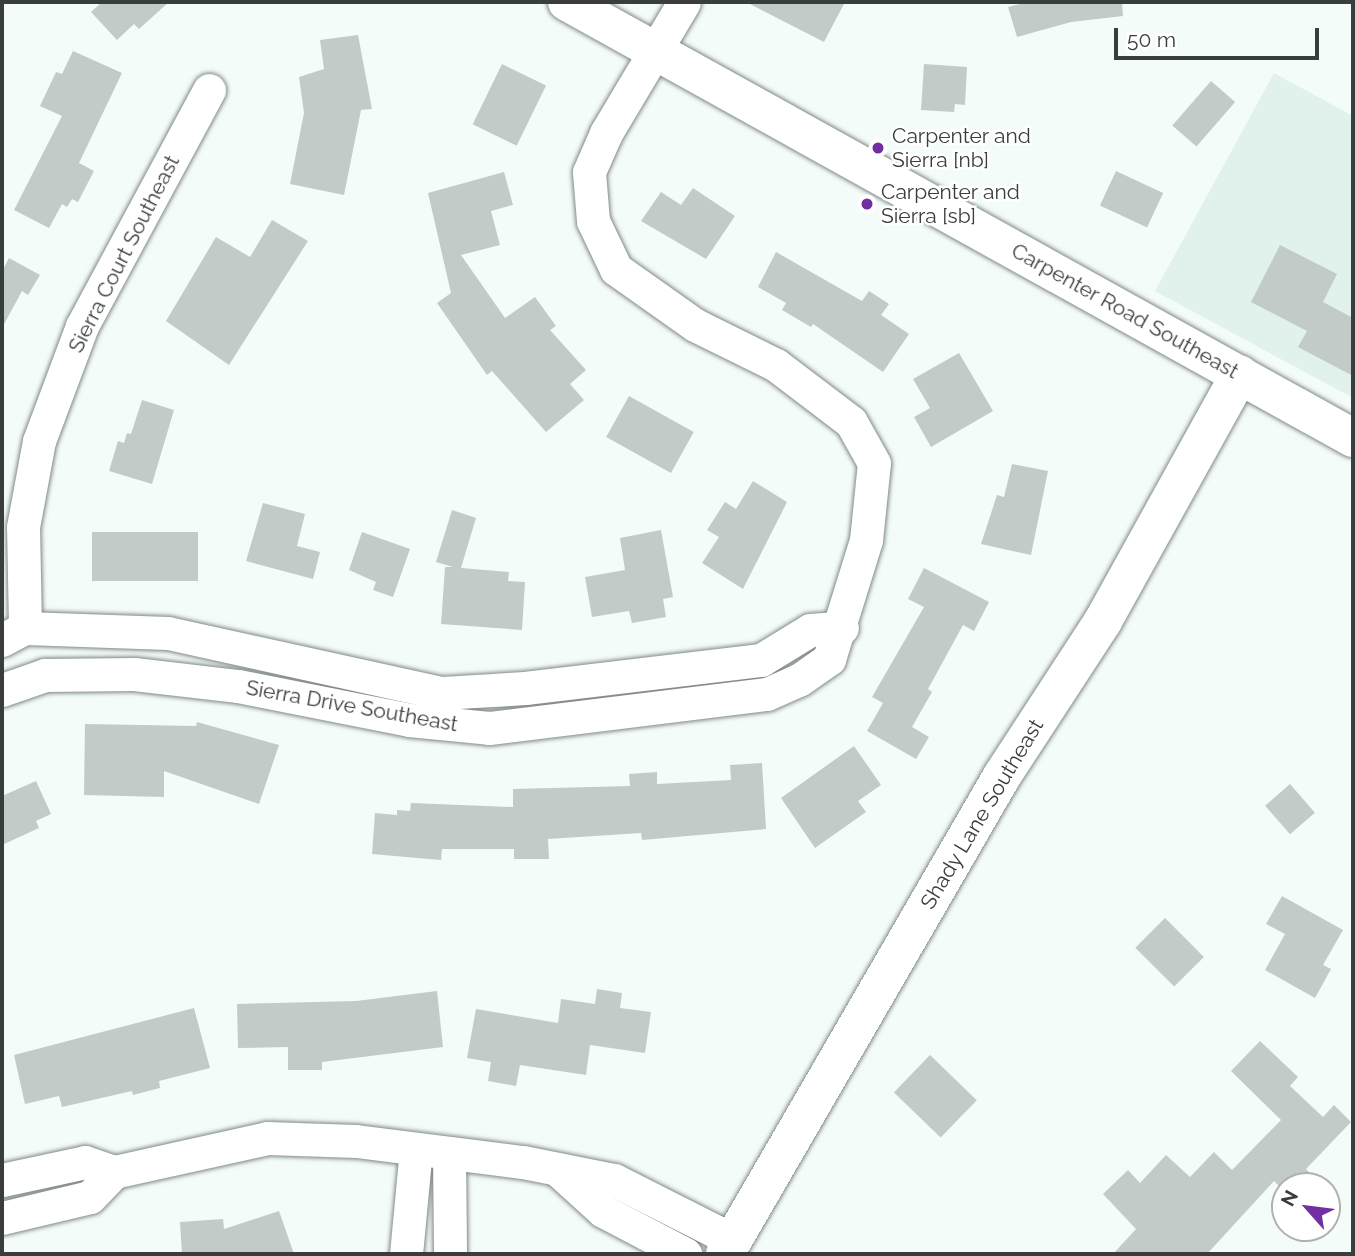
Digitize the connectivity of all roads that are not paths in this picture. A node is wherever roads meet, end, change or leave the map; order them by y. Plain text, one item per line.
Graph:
1 (567, 2) edge
2 (684, 2) edge
3 (654, 52) junction
4 (209, 90) dead end
5 (1240, 374) junction
6 (1353, 438) edge
7 (842, 628) junction
8 (13, 634) edge
9 (2, 690) edge
10 (416, 1149) junction
11 (449, 1153) junction
12 (558, 1170) junction
13 (114, 1172) junction
14 (2, 1180) edge
15 (2, 1218) edge
16 (729, 1247) edge
17 (406, 1254) edge
18 (450, 1254) edge
19 (685, 1254) edge

1 - 3 street, Carpenter Road Southeast
2 - 3 street, Sierra Drive Southeast
3 - 5 street, Carpenter Road Southeast
3 - 7 street, Sierra Drive Southeast
4 - 8 street, Sierra Court Southeast
5 - 6 street, Carpenter Road Southeast
5 - 16 street, Shady Lane Southeast
7 - 8 street, Sierra Drive Southeast
7 - 9 street, Sierra Drive Southeast
10 - 11 street
10 - 13 street
10 - 17 street
11 - 12 street
11 - 18 street
12 - 16 street
12 - 19 street
13 - 14 street
13 - 15 street

